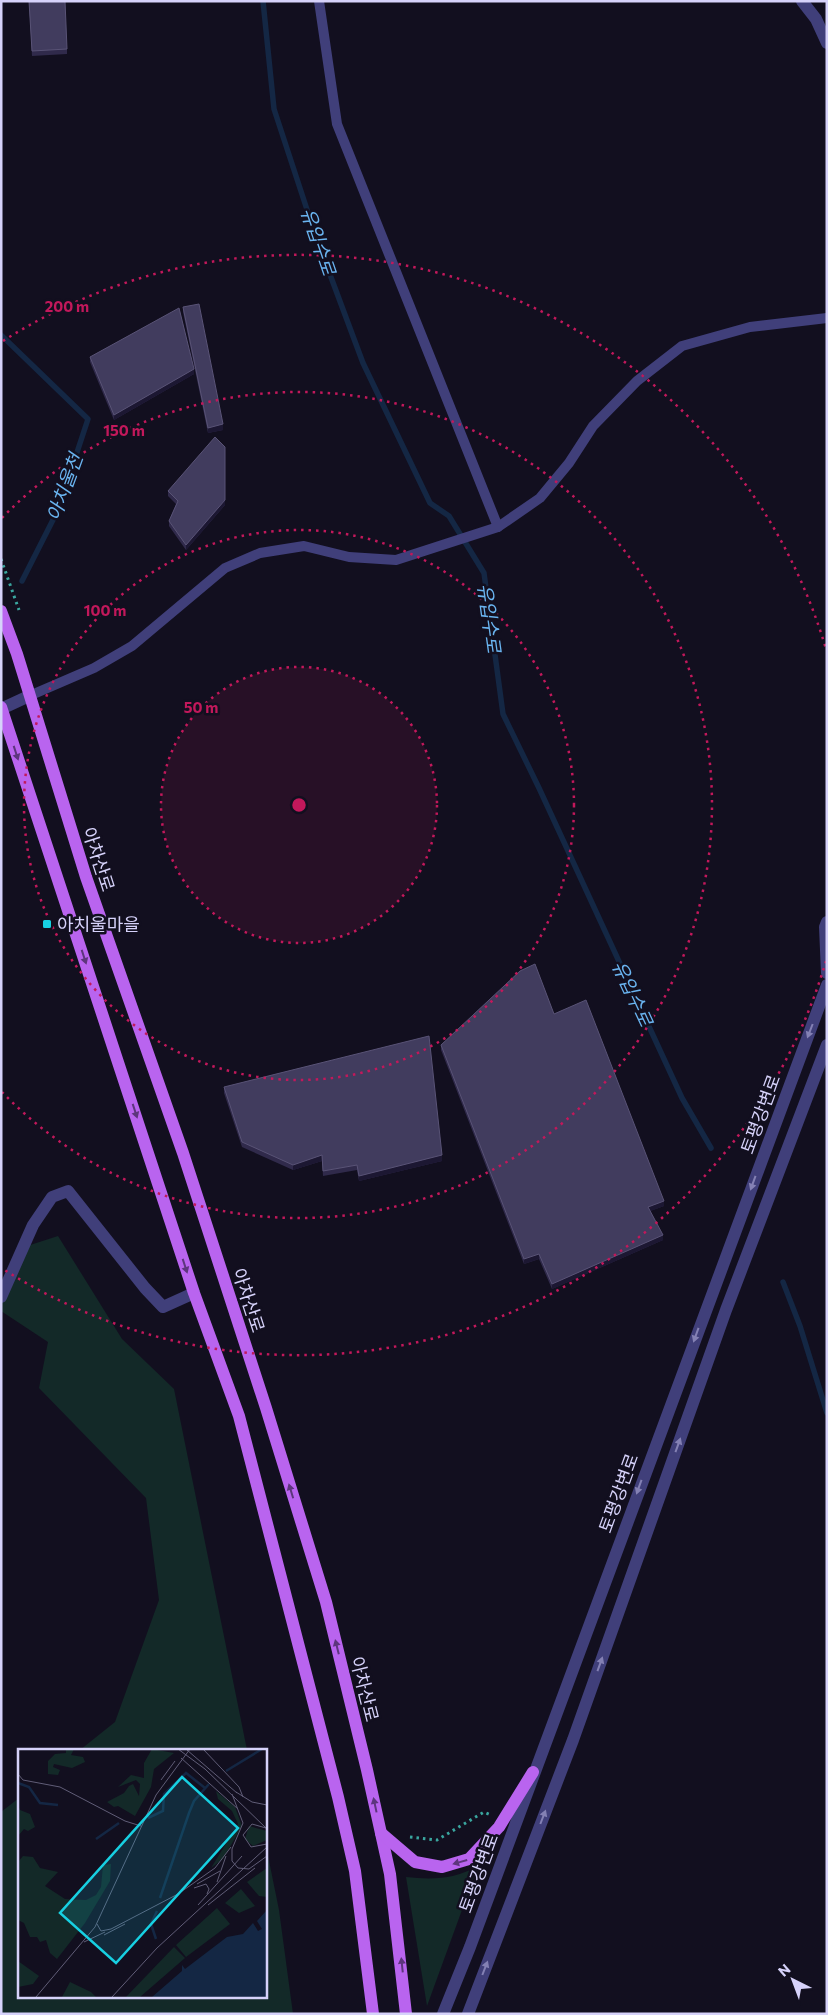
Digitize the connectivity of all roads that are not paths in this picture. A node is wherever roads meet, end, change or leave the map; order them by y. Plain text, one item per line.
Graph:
1 (320, 1) edge
2 (802, 1) edge
3 (827, 43) edge
4 (827, 318) edge
5 (496, 528) junction
6 (1, 611) edge
7 (29, 696) junction
8 (1, 708) edge
9 (827, 922) edge
10 (827, 973) edge
11 (827, 985) edge
12 (827, 1045) edge
13 (194, 1293) junction
14 (1, 1297) edge
15 (534, 1772) junction
16 (381, 1833) junction
17 (373, 2014) edge
18 (406, 2014) edge
19 (443, 2014) edge
20 (468, 2014) edge

1 - 5 lane
2 - 3 street
4 - 5 lane
5 - 7 lane
6 - 7 main road, 아차산로
7 - 8 street
16 -> 7 main road, 아차산로
8 -> 13 main road
9 - 10 street
11 -> 15 street, 토평강변로
20 -> 12 street
13 - 14 street
13 - 17 main road
15 -> 16 main road
15 - 19 street, 토평강변로
18 -> 16 main road, 아차산로

